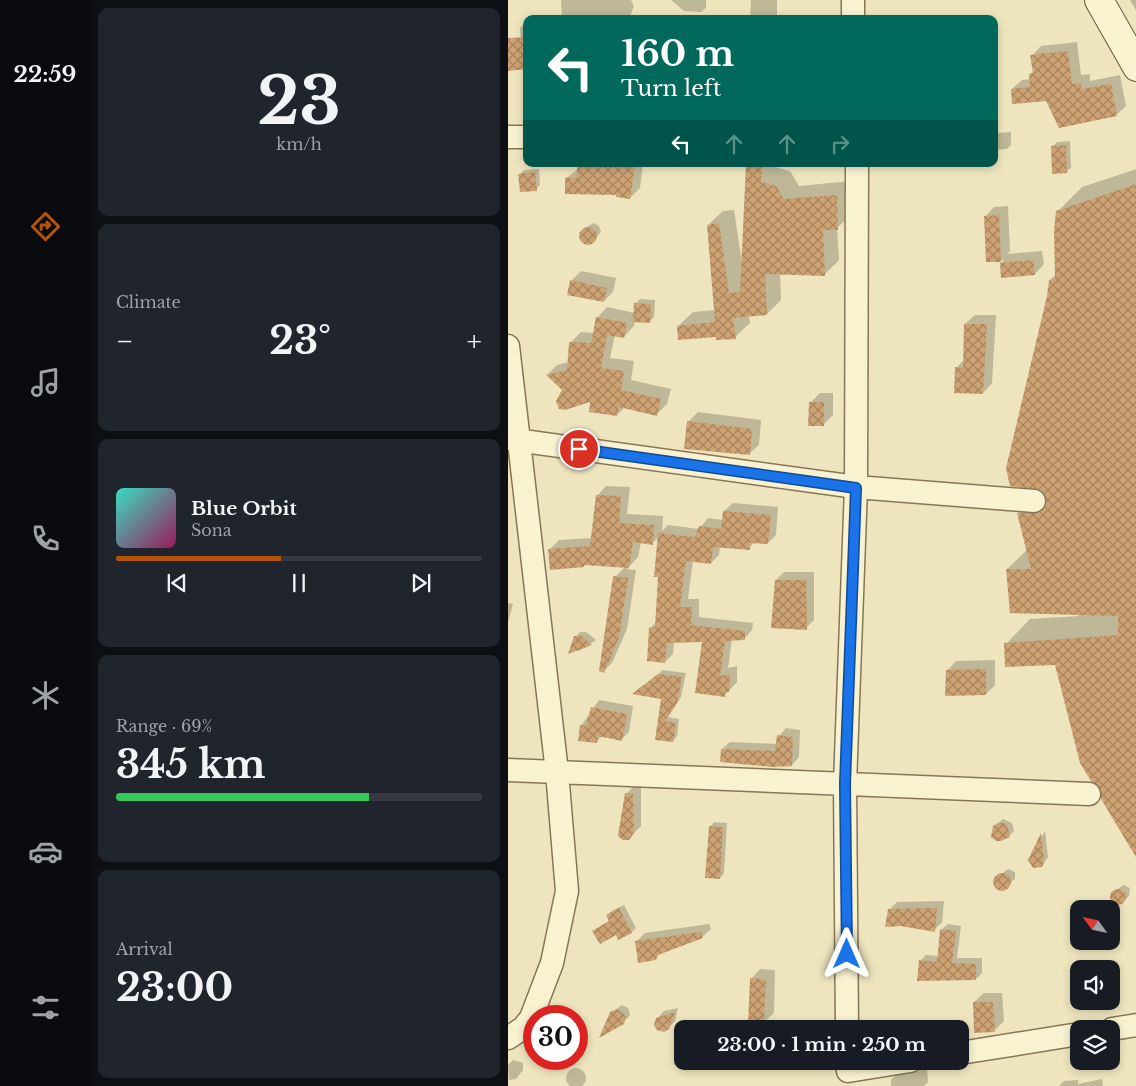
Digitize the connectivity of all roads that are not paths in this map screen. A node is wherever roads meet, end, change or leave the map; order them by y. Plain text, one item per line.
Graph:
1 (853, 0) edge
2 (1099, 0) edge
3 (854, 15) edge
4 (1136, 66) edge
5 (508, 136) edge
6 (523, 137) edge
7 (857, 167) edge
8 (508, 346) edge
9 (514, 440) edge
10 (856, 488) junction
11 (1034, 501) dead end
12 (508, 770) edge
13 (557, 772) junction
14 (845, 784) junction
15 (1089, 794) dead end
16 (847, 1020) edge
17 (1136, 1025) edge
18 (1120, 1028) edge
19 (1070, 1035) edge
20 (508, 1038) edge
21 (969, 1052) edge
22 (864, 1070) edge
23 (848, 1073) edge

1 - 3 street
2 - 4 main road
5 - 6 street
7 - 10 street
8 - 9 street
9 - 10 street
9 - 13 street
10 - 11 street
10 - 14 street
12 - 13 street
13 - 14 street
13 - 20 street
14 - 15 street
14 - 16 street
17 - 18 street
19 - 21 street
22 - 23 street

